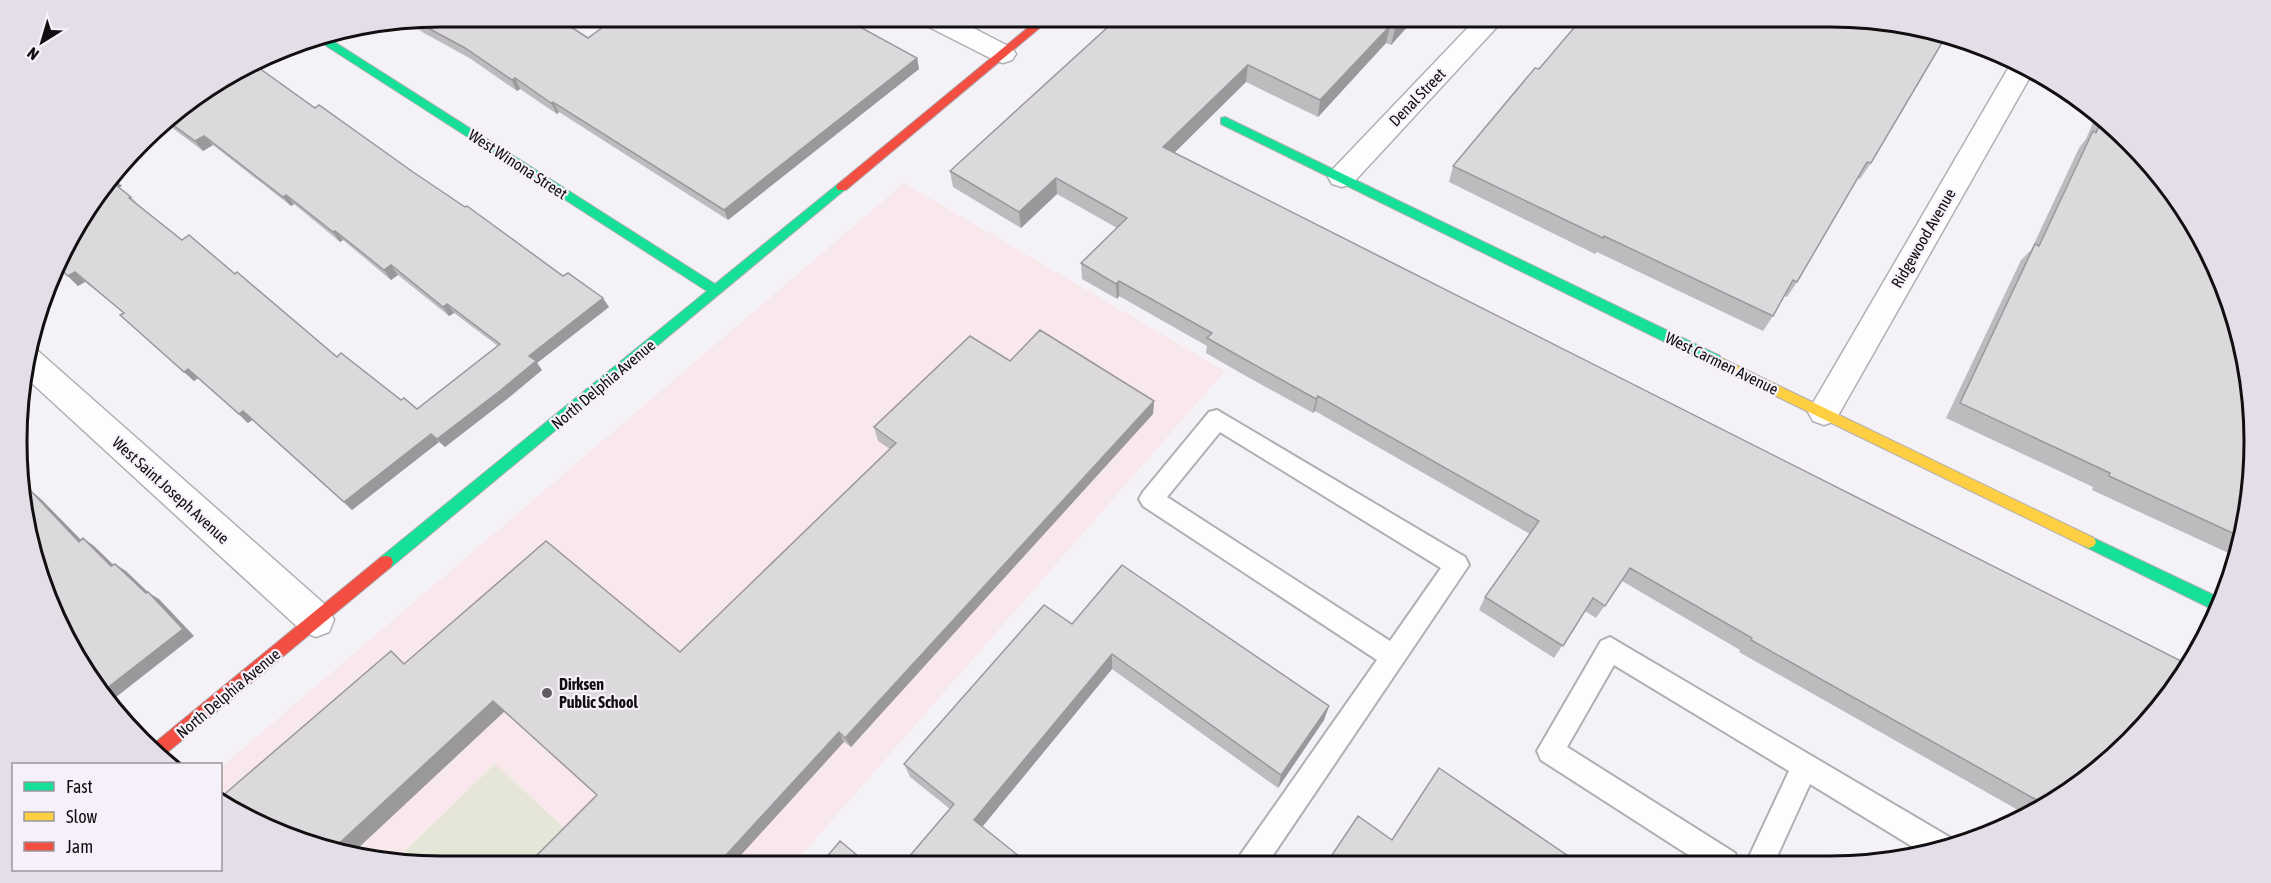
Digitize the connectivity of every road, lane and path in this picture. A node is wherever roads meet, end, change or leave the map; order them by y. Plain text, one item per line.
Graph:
1 (950, 27) edge
2 (1036, 27) edge
3 (1484, 27) edge
4 (328, 43) edge
5 (1003, 54) junction
6 (2018, 73) edge
7 (1226, 121) dead end
8 (1341, 177) junction
9 (716, 291) junction
10 (34, 366) edge
11 (1824, 412) junction
12 (2211, 602) edge
13 (316, 620) junction
14 (1394, 657) junction
15 (162, 747) edge
16 (1805, 766) junction
17 (1933, 843) edge
18 (1257, 856) edge
19 (1714, 856) edge
20 (1763, 856) edge

1 - 5 street
2 - 5 street, North Delphia Avenue
3 - 8 street, Denal Street
4 - 9 street, West Winona Street
5 - 9 street, North Delphia Avenue
6 - 11 street, Ridgewood Avenue
7 - 8 street, West Carmen Avenue
8 - 11 street, West Carmen Avenue
9 - 13 street, North Delphia Avenue
10 - 13 street, West Saint Joseph Avenue
11 - 12 street, West Carmen Avenue
13 - 15 street, North Delphia Avenue
14 - 14 lane
14 - 18 lane
16 - 17 lane
16 - 19 lane
16 - 20 lane

